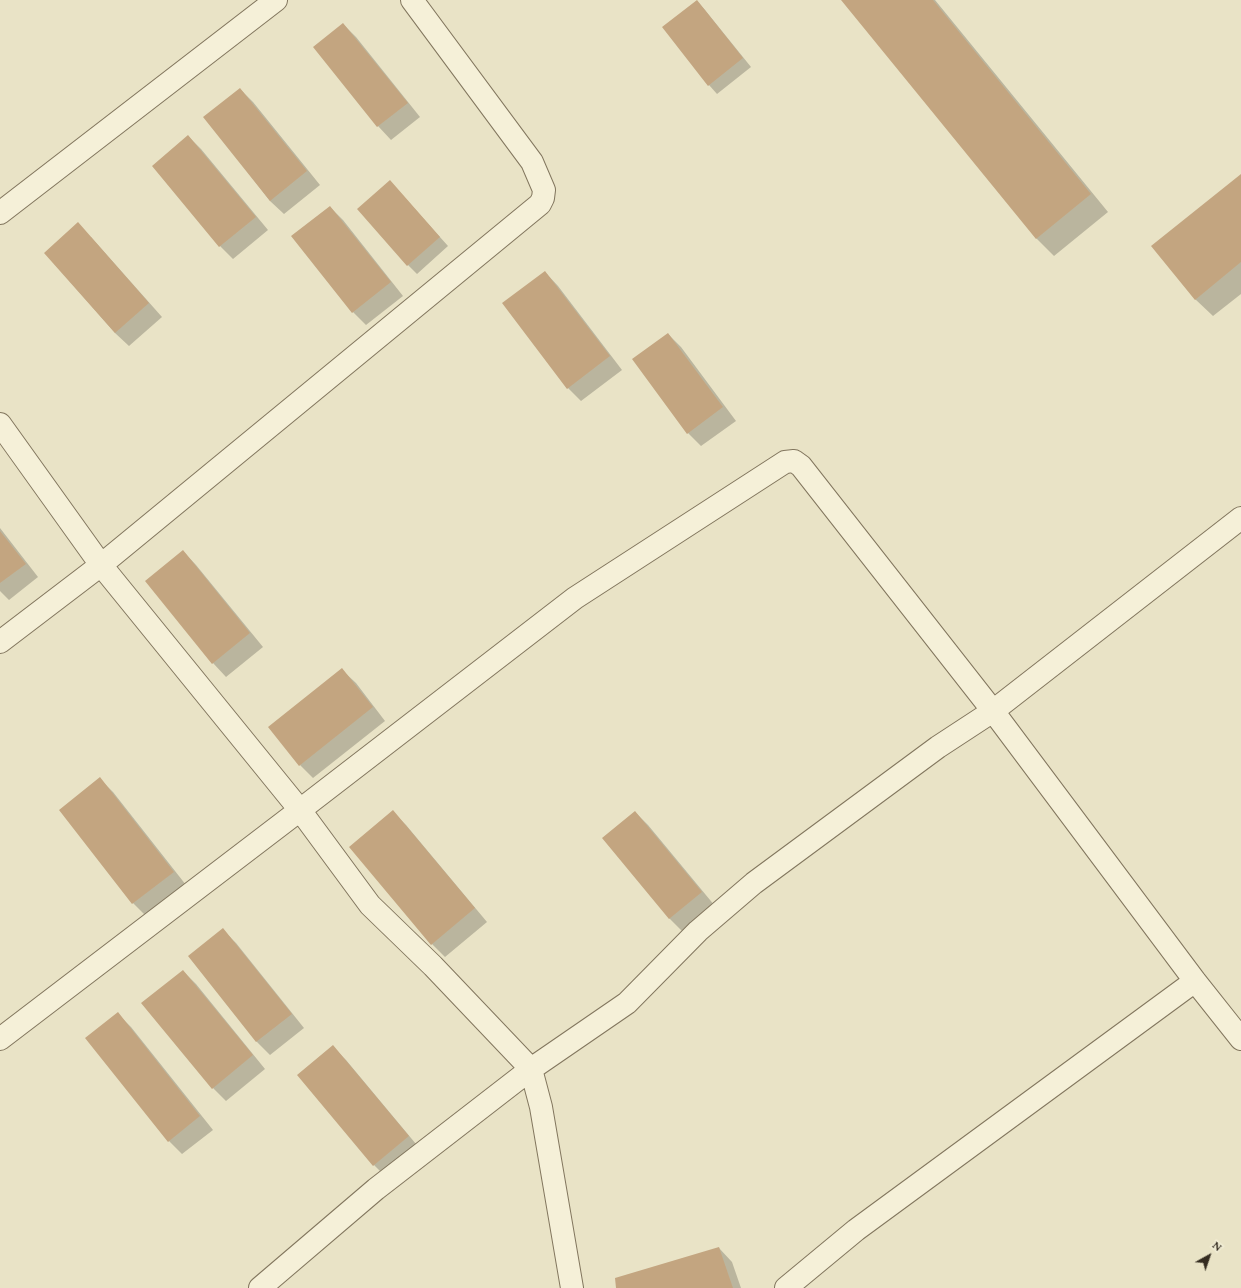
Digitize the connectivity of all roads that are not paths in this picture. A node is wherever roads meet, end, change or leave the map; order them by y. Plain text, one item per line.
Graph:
1 (276, 0) edge
2 (412, 0) edge
3 (0, 213) edge
4 (0, 424) edge
5 (1241, 518) edge
6 (101, 565) junction
7 (0, 642) edge
8 (993, 711) junction
9 (300, 810) junction
10 (1196, 981) junction
11 (1241, 1038) edge
12 (0, 1039) edge
13 (532, 1069) junction
14 (260, 1288) edge
15 (572, 1288) edge
16 (786, 1288) edge

1 - 3 street
2 - 6 street
4 - 6 street
5 - 8 street
6 - 7 street
6 - 9 street
8 - 9 street
8 - 10 street
8 - 13 street
9 - 12 street
9 - 13 street
10 - 11 street
10 - 16 street
13 - 14 street
13 - 15 street

